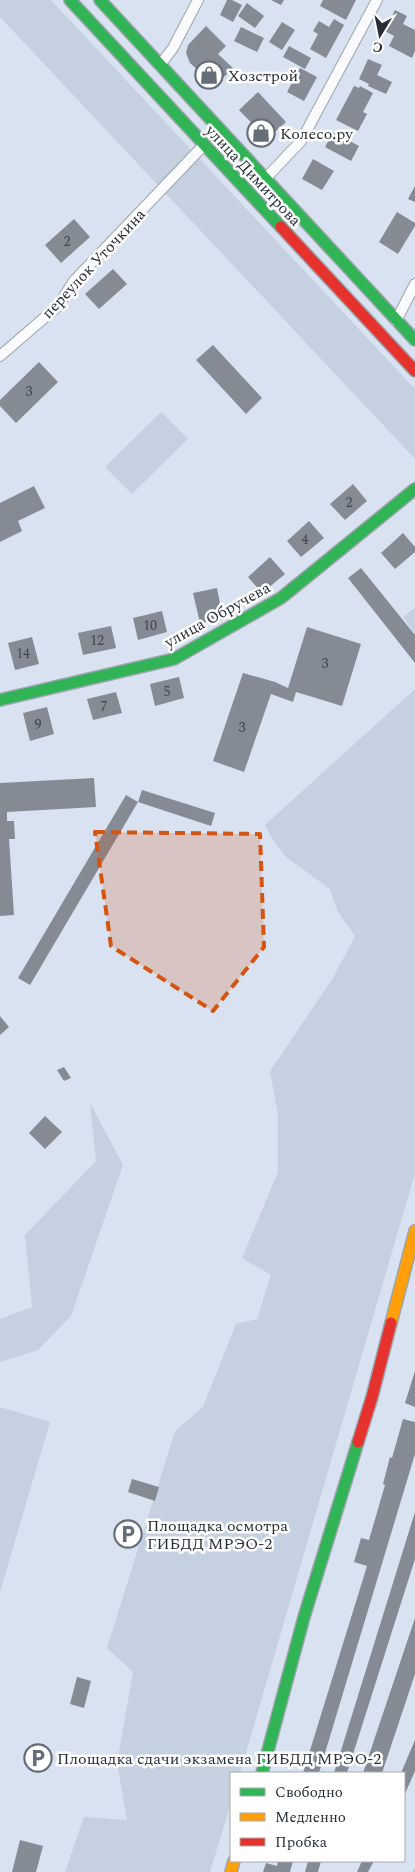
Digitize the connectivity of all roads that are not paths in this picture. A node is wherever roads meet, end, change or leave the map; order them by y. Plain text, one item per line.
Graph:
1 (70, 0) edge
2 (100, 0) edge
3 (198, 0) edge
4 (377, 0) edge
5 (160, 65) junction
6 (204, 145) junction
7 (266, 178) junction
8 (415, 284) edge
9 (396, 321) junction
10 (415, 340) edge
11 (0, 356) edge
12 (415, 371) edge
13 (415, 489) edge
14 (0, 700) edge
15 (415, 1230) edge
16 (262, 1772) edge

1 - 6 street, улица Димитрова
2 - 5 street, улица Димитрова
3 - 5 street
4 - 7 street
5 - 7 street, улица Димитрова
6 - 11 street, переулок Уточкина
6 - 12 street, улица Димитрова
7 - 9 street, улица Димитрова
8 - 9 street
9 - 10 street, улица Димитрова
13 - 14 street, улица Обручева
15 - 16 street

